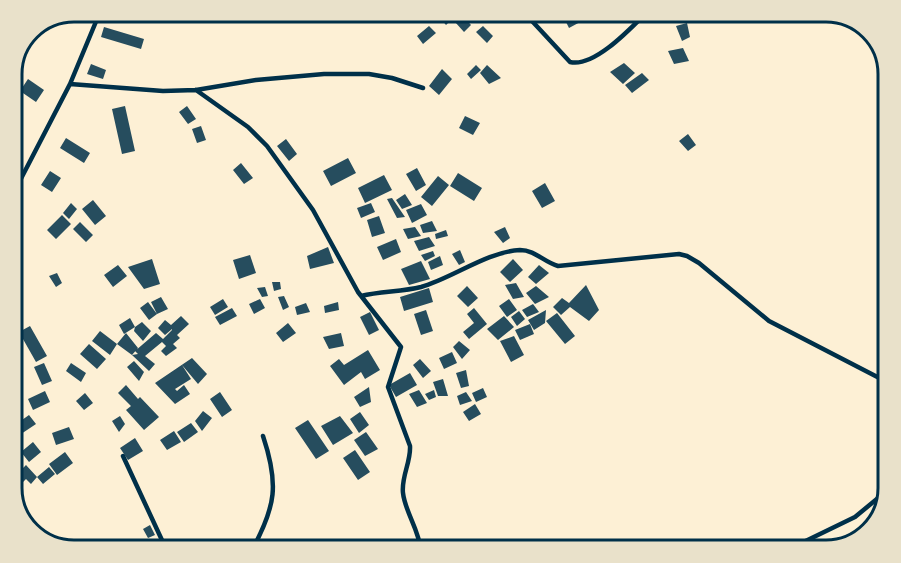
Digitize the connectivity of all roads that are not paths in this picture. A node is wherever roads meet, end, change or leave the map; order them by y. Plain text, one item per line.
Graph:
1 (533, 22) edge
2 (636, 22) edge
3 (95, 23) edge
4 (70, 84) junction
5 (423, 88) dead end
6 (196, 90) junction
7 (23, 175) edge
8 (361, 296) junction
9 (878, 377) edge
10 (263, 436) dead end
11 (123, 456) dead end
12 (877, 499) edge
13 (162, 540) edge
14 (257, 540) edge
15 (419, 540) edge
16 (808, 540) edge

1 - 2 street
3 - 4 street
4 - 6 street
4 - 7 street
5 - 6 street
6 - 8 street
8 - 9 street
8 - 15 street
10 - 14 street
11 - 13 street
12 - 16 street

